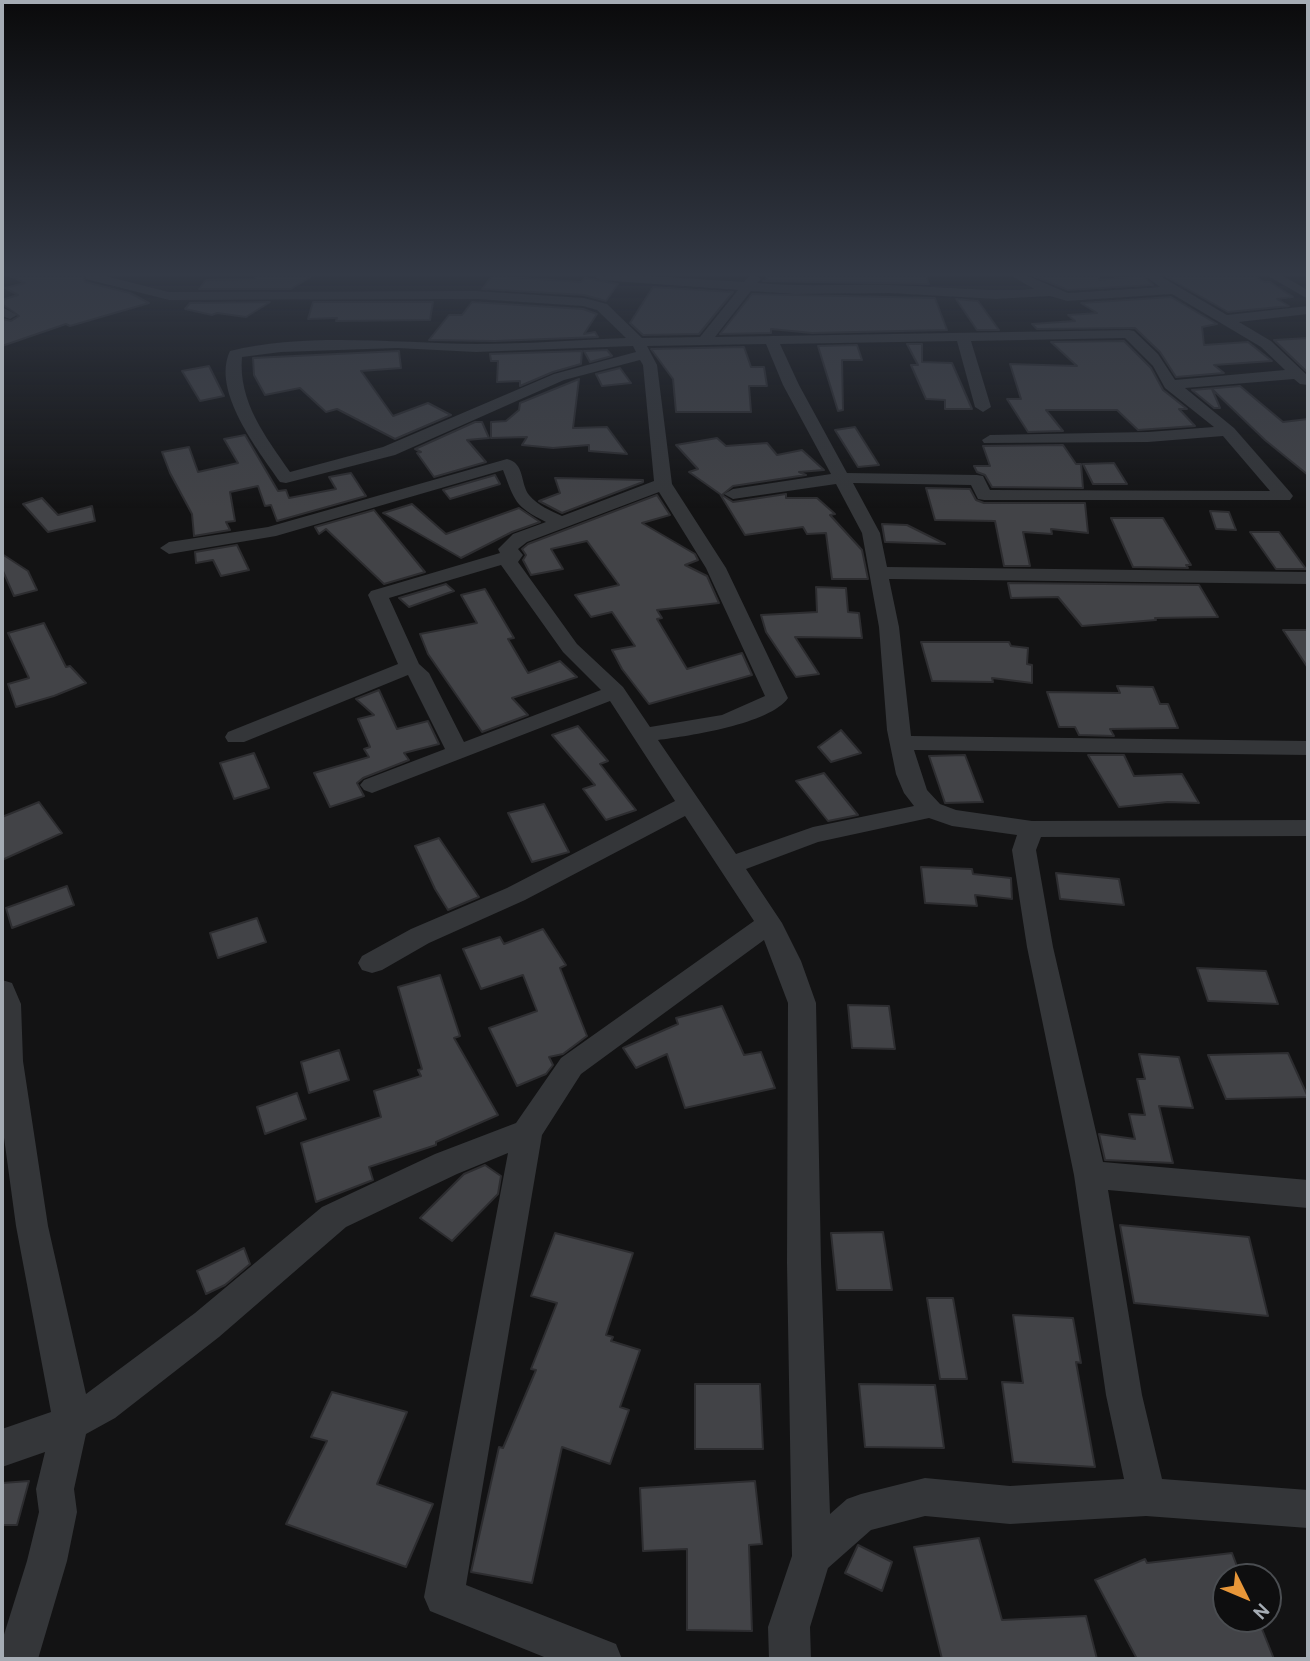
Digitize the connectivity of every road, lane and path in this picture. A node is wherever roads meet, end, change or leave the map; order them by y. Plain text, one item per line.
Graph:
1 (239, 354) edge
2 (625, 354) edge
3 (643, 354) edge
4 (777, 354) edge
5 (968, 354) edge
6 (1151, 354) edge
7 (1276, 354) edge
8 (1296, 374) junction
9 (1308, 384) edge
10 (1170, 385) junction
11 (983, 407) dead end
12 (1228, 431) junction
13 (990, 440) dead end
14 (840, 478) junction
15 (663, 484) junction
16 (733, 495) dead end
17 (562, 523) junction
18 (169, 548) dead end
19 (514, 555) junction
20 (878, 573) junction
21 (1308, 578) edge
22 (410, 667) junction
23 (615, 692) junction
24 (643, 735) junction
25 (236, 737) dead end
26 (901, 743) junction
27 (1308, 748) edge
28 (457, 751) junction
29 (372, 785) dead end
30 (689, 804) junction
31 (930, 810) junction
32 (1308, 828) edge
33 (1032, 829) junction
34 (730, 866) junction
35 (769, 923) junction
36 (372, 963) dead end
37 (2, 990) edge
38 (5, 1062) edge
39 (527, 1132) junction
40 (1090, 1175) junction
41 (1308, 1194) edge
42 (71, 1423) junction
43 (2, 1448) edge
44 (1146, 1497) junction
45 (1308, 1509) edge
46 (812, 1556) junction
47 (17, 1659) edge
48 (601, 1659) edge
49 (790, 1659) edge

1 - 2 street
3 - 15 street
4 - 14 street
5 - 11 street
6 - 10 street
7 - 8 street
8 - 9 street
8 - 10 street
10 - 12 street
12 - 13 street
12 - 14 street
14 - 16 street
14 - 20 street
15 - 17 street
15 - 24 street
17 - 18 street
17 - 19 street
19 - 22 street
19 - 23 street
20 - 21 street
20 - 26 street
22 - 25 street
22 - 28 street
23 - 24 street
23 - 28 street
24 - 30 street
26 - 27 street
26 - 31 street
28 - 29 street
30 - 34 street
30 - 36 street
31 - 33 street
31 - 34 street
32 - 33 street
33 - 40 street
34 - 35 street
35 - 39 street
35 - 46 street
37 - 38 street
38 - 42 street
39 - 42 street
39 - 48 street
40 - 41 street
40 - 44 street
42 - 43 street
42 - 47 street
44 - 45 street
44 - 46 street
46 - 49 street

